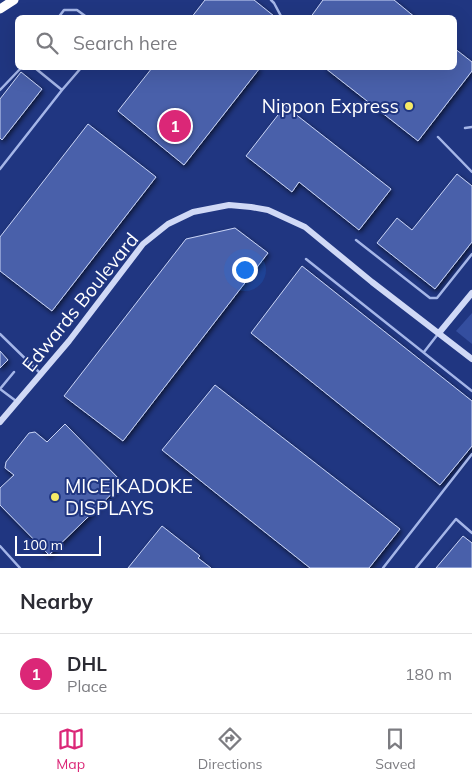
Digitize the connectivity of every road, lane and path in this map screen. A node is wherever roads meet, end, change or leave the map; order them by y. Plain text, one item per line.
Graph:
1 (14, 0) edge
2 (271, 0) edge
3 (0, 9) edge
4 (60, 15) edge
5 (84, 15) edge
6 (280, 15) edge
7 (19, 70) edge
8 (37, 70) edge
9 (79, 70) edge
10 (0, 90) edge
11 (62, 90) junction
12 (472, 127) edge
13 (465, 128) dead end
14 (438, 137) dead end
15 (0, 169) edge
16 (472, 172) edge
17 (356, 240) dead end
18 (472, 254) edge
19 (306, 258) dead end
20 (472, 293) edge
21 (439, 333) junction
22 (0, 334) edge
23 (424, 352) junction
24 (472, 359) edge
25 (14, 372) dead end
26 (41, 374) junction
27 (0, 389) edge
28 (472, 391) edge
29 (17, 402) junction
30 (0, 422) edge
31 (472, 454) edge
32 (472, 533) edge
33 (0, 546) edge
34 (20, 568) edge
35 (383, 568) edge
36 (416, 568) edge

1 - 3 highway
2 - 6 lane
4 - 5 lane
7 - 10 lane
8 - 11 lane
9 - 11 lane
11 - 15 lane
12 - 13 lane
14 - 16 lane
17 - 18 lane
19 - 23 lane
20 - 21 street
21 - 23 lane
21 - 24 street, Edwards Boulevard
21 - 26 street, Edwards Boulevard
22 - 26 lane
23 - 28 lane
25 - 27 lane
26 - 29 street, Edwards Boulevard
27 - 29 lane
29 - 30 street, Edwards Boulevard
31 - 35 lane
32 - 36 lane
33 - 34 lane

